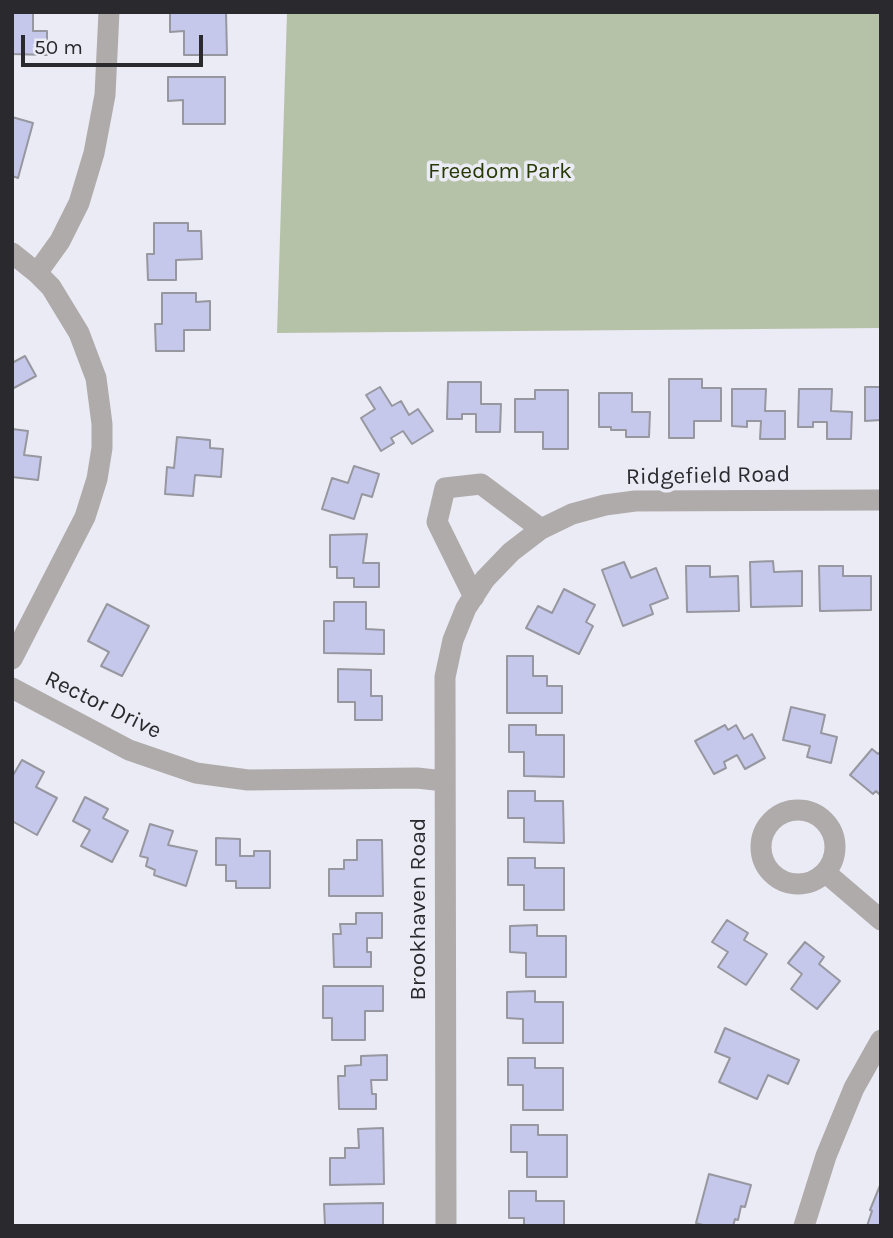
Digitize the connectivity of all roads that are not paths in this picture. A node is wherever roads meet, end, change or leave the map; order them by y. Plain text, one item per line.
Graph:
1 (110, 12) edge
2 (12, 253) edge
3 (37, 272) junction
4 (881, 500) edge
5 (541, 529) junction
6 (499, 564) joint
7 (474, 597) junction
8 (12, 659) edge
9 (12, 688) edge
10 (444, 781) junction
11 (826, 873) dead end
12 (881, 920) edge
13 (881, 1040) edge
14 (446, 1226) edge
15 (804, 1226) edge

1 - 3 street
2 - 3 street
3 - 8 street
4 - 5 street, Ridgefield Road
5 - 6 street, Ridgefield Road
5 - 7 street
6 - 7 street, Brookhaven Road
7 - 10 street, Brookhaven Road
9 - 10 street, Rector Drive
10 - 14 street, Brookhaven Road
11 - 12 street
13 - 15 street

